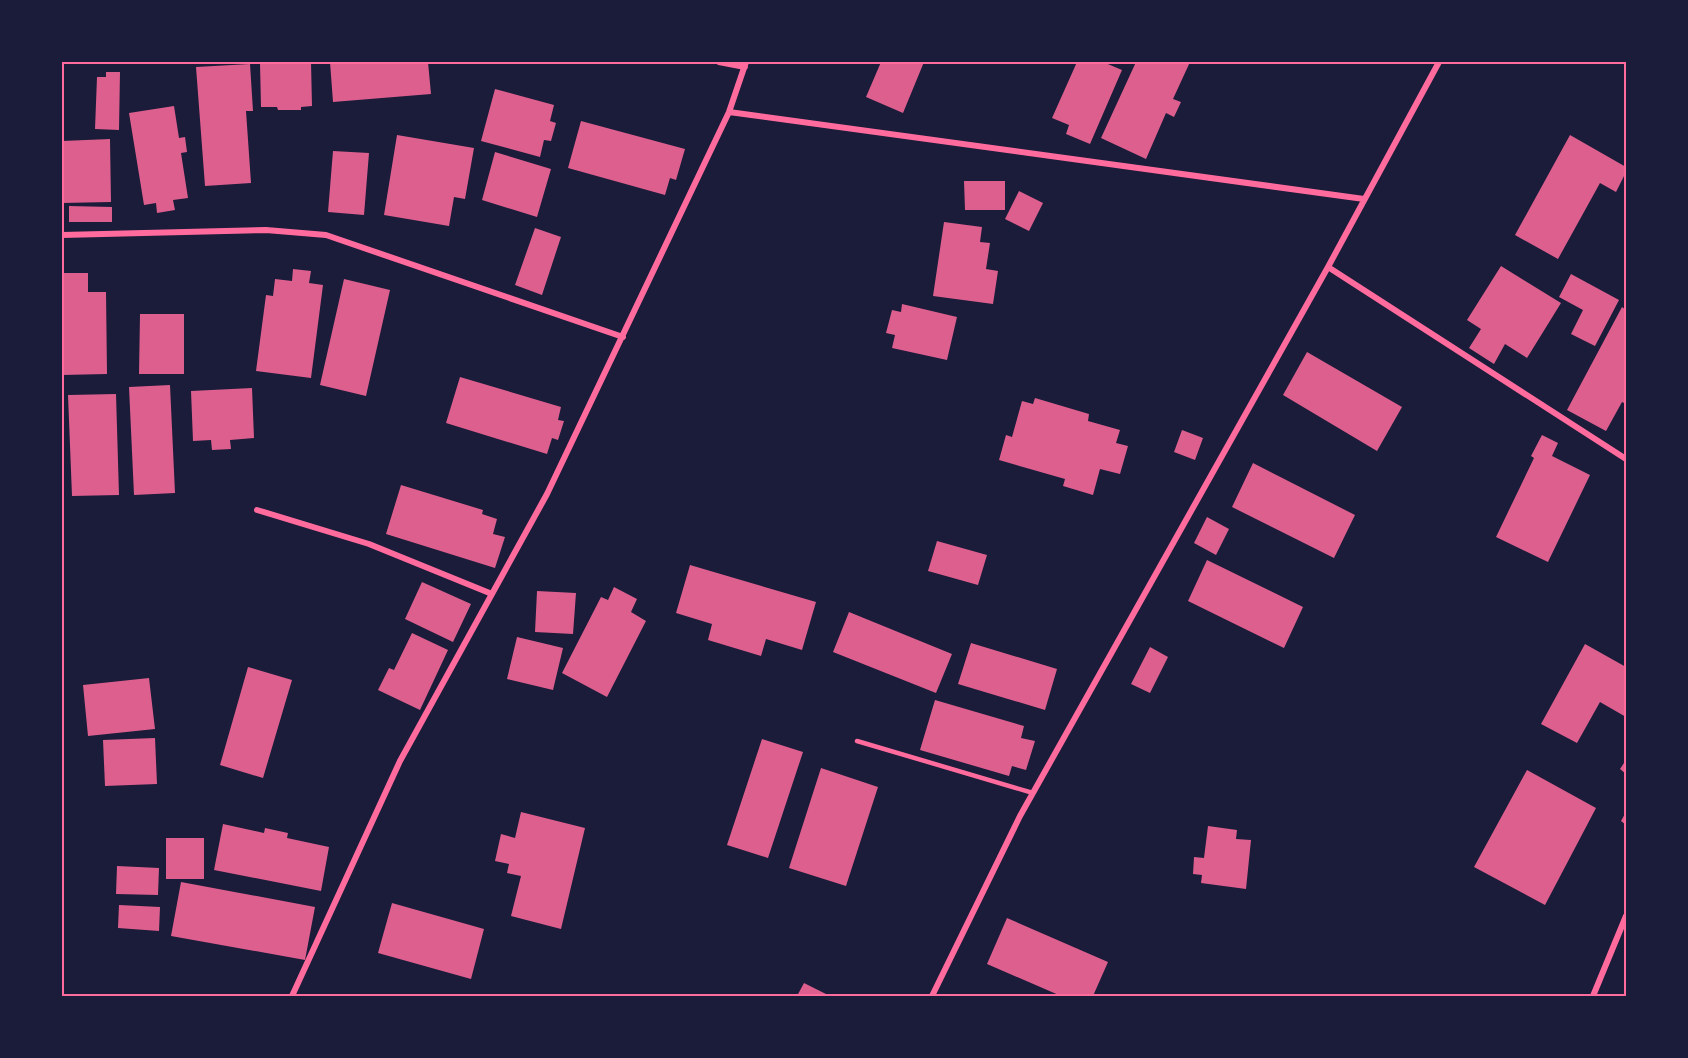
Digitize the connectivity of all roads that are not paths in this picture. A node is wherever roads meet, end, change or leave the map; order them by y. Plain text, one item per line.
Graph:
1 (718, 62) edge
2 (1439, 62) edge
3 (746, 64) edge
4 (729, 112) junction
5 (1364, 199) junction
6 (62, 236) edge
7 (1328, 267) junction
8 (623, 338) junction
9 (1626, 459) edge
10 (257, 510) dead end
11 (492, 594) junction
12 (857, 741) dead end
13 (1033, 793) junction
14 (1626, 916) edge
15 (292, 996) edge
16 (932, 996) edge
17 (1593, 996) edge

1 - 3 street
2 - 5 street
3 - 4 street
4 - 5 street
4 - 8 street
5 - 7 street
6 - 8 street
7 - 9 street
7 - 13 street
8 - 11 street
10 - 11 street
11 - 15 street
12 - 13 lane
13 - 16 street
14 - 17 street

